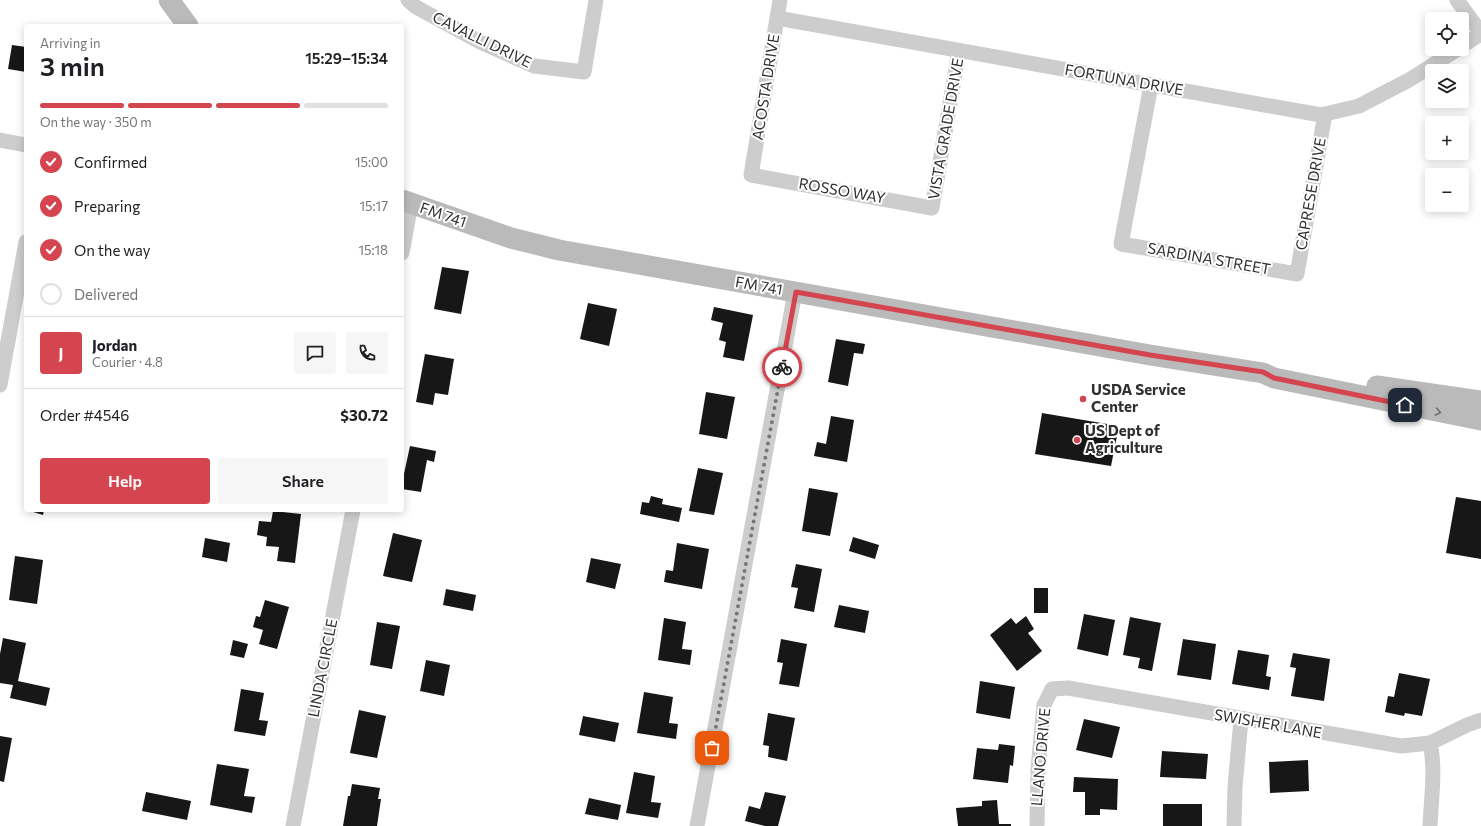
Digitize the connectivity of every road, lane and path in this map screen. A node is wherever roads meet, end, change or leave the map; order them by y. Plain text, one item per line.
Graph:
1 (169, 0) edge
2 (408, 0) edge
3 (596, 0) edge
4 (780, 0) edge
5 (1457, 0) edge
6 (777, 18) junction
7 (187, 24) edge
8 (1481, 33) edge
9 (1469, 41) edge
10 (959, 50) junction
11 (1447, 56) edge
12 (1151, 85) junction
13 (1325, 114) junction
14 (0, 140) edge
15 (24, 146) edge
16 (751, 175) joint
17 (407, 202) edge
18 (932, 208) joint
19 (404, 233) edge
20 (24, 253) edge
21 (1298, 274) joint
22 (796, 292) junction
23 (1263, 372) junction
24 (0, 385) edge
25 (1481, 402) edge
26 (1481, 420) edge
27 (353, 512) edge
28 (1052, 689) joint
29 (1242, 718) junction
30 (1481, 720) edge
31 (1430, 743) junction
32 (293, 826) edge
33 (697, 826) edge
34 (1037, 826) edge
35 (1234, 826) edge
36 (1430, 826) edge

1 - 7 main road
2 - 3 street, CAVALLI DRIVE
4 - 6 street, ACOSTA DRIVE
5 - 8 street
6 - 10 street, FORTUNA DRIVE
6 - 16 street, ACOSTA DRIVE
8 - 9 street
10 - 12 street, FORTUNA DRIVE
10 - 18 street, VISTA GRADE DRIVE
11 - 13 street, FORTUNA DRIVE
12 - 13 street, FORTUNA DRIVE
12 - 21 street, SARDINA STREET
13 - 21 street, CAPRESE DRIVE
14 - 15 street
16 - 18 street, ROSSO WAY
17 - 19 street
17 - 22 main road, FM 741 / FM 741
20 - 24 street
22 - 23 main road, FM 741 / FM 741
22 - 33 street
23 - 25 main road, FM 741 / FM 741
23 -> 26 main road, FM 741 / FM 741
27 - 32 street, LINDA CIRCLE
28 - 29 street, SWISHER LANE
28 - 34 street, LLANO DRIVE
29 - 31 street, SWISHER LANE
29 - 35 street
30 - 31 street, SWISHER LANE
31 - 36 street

